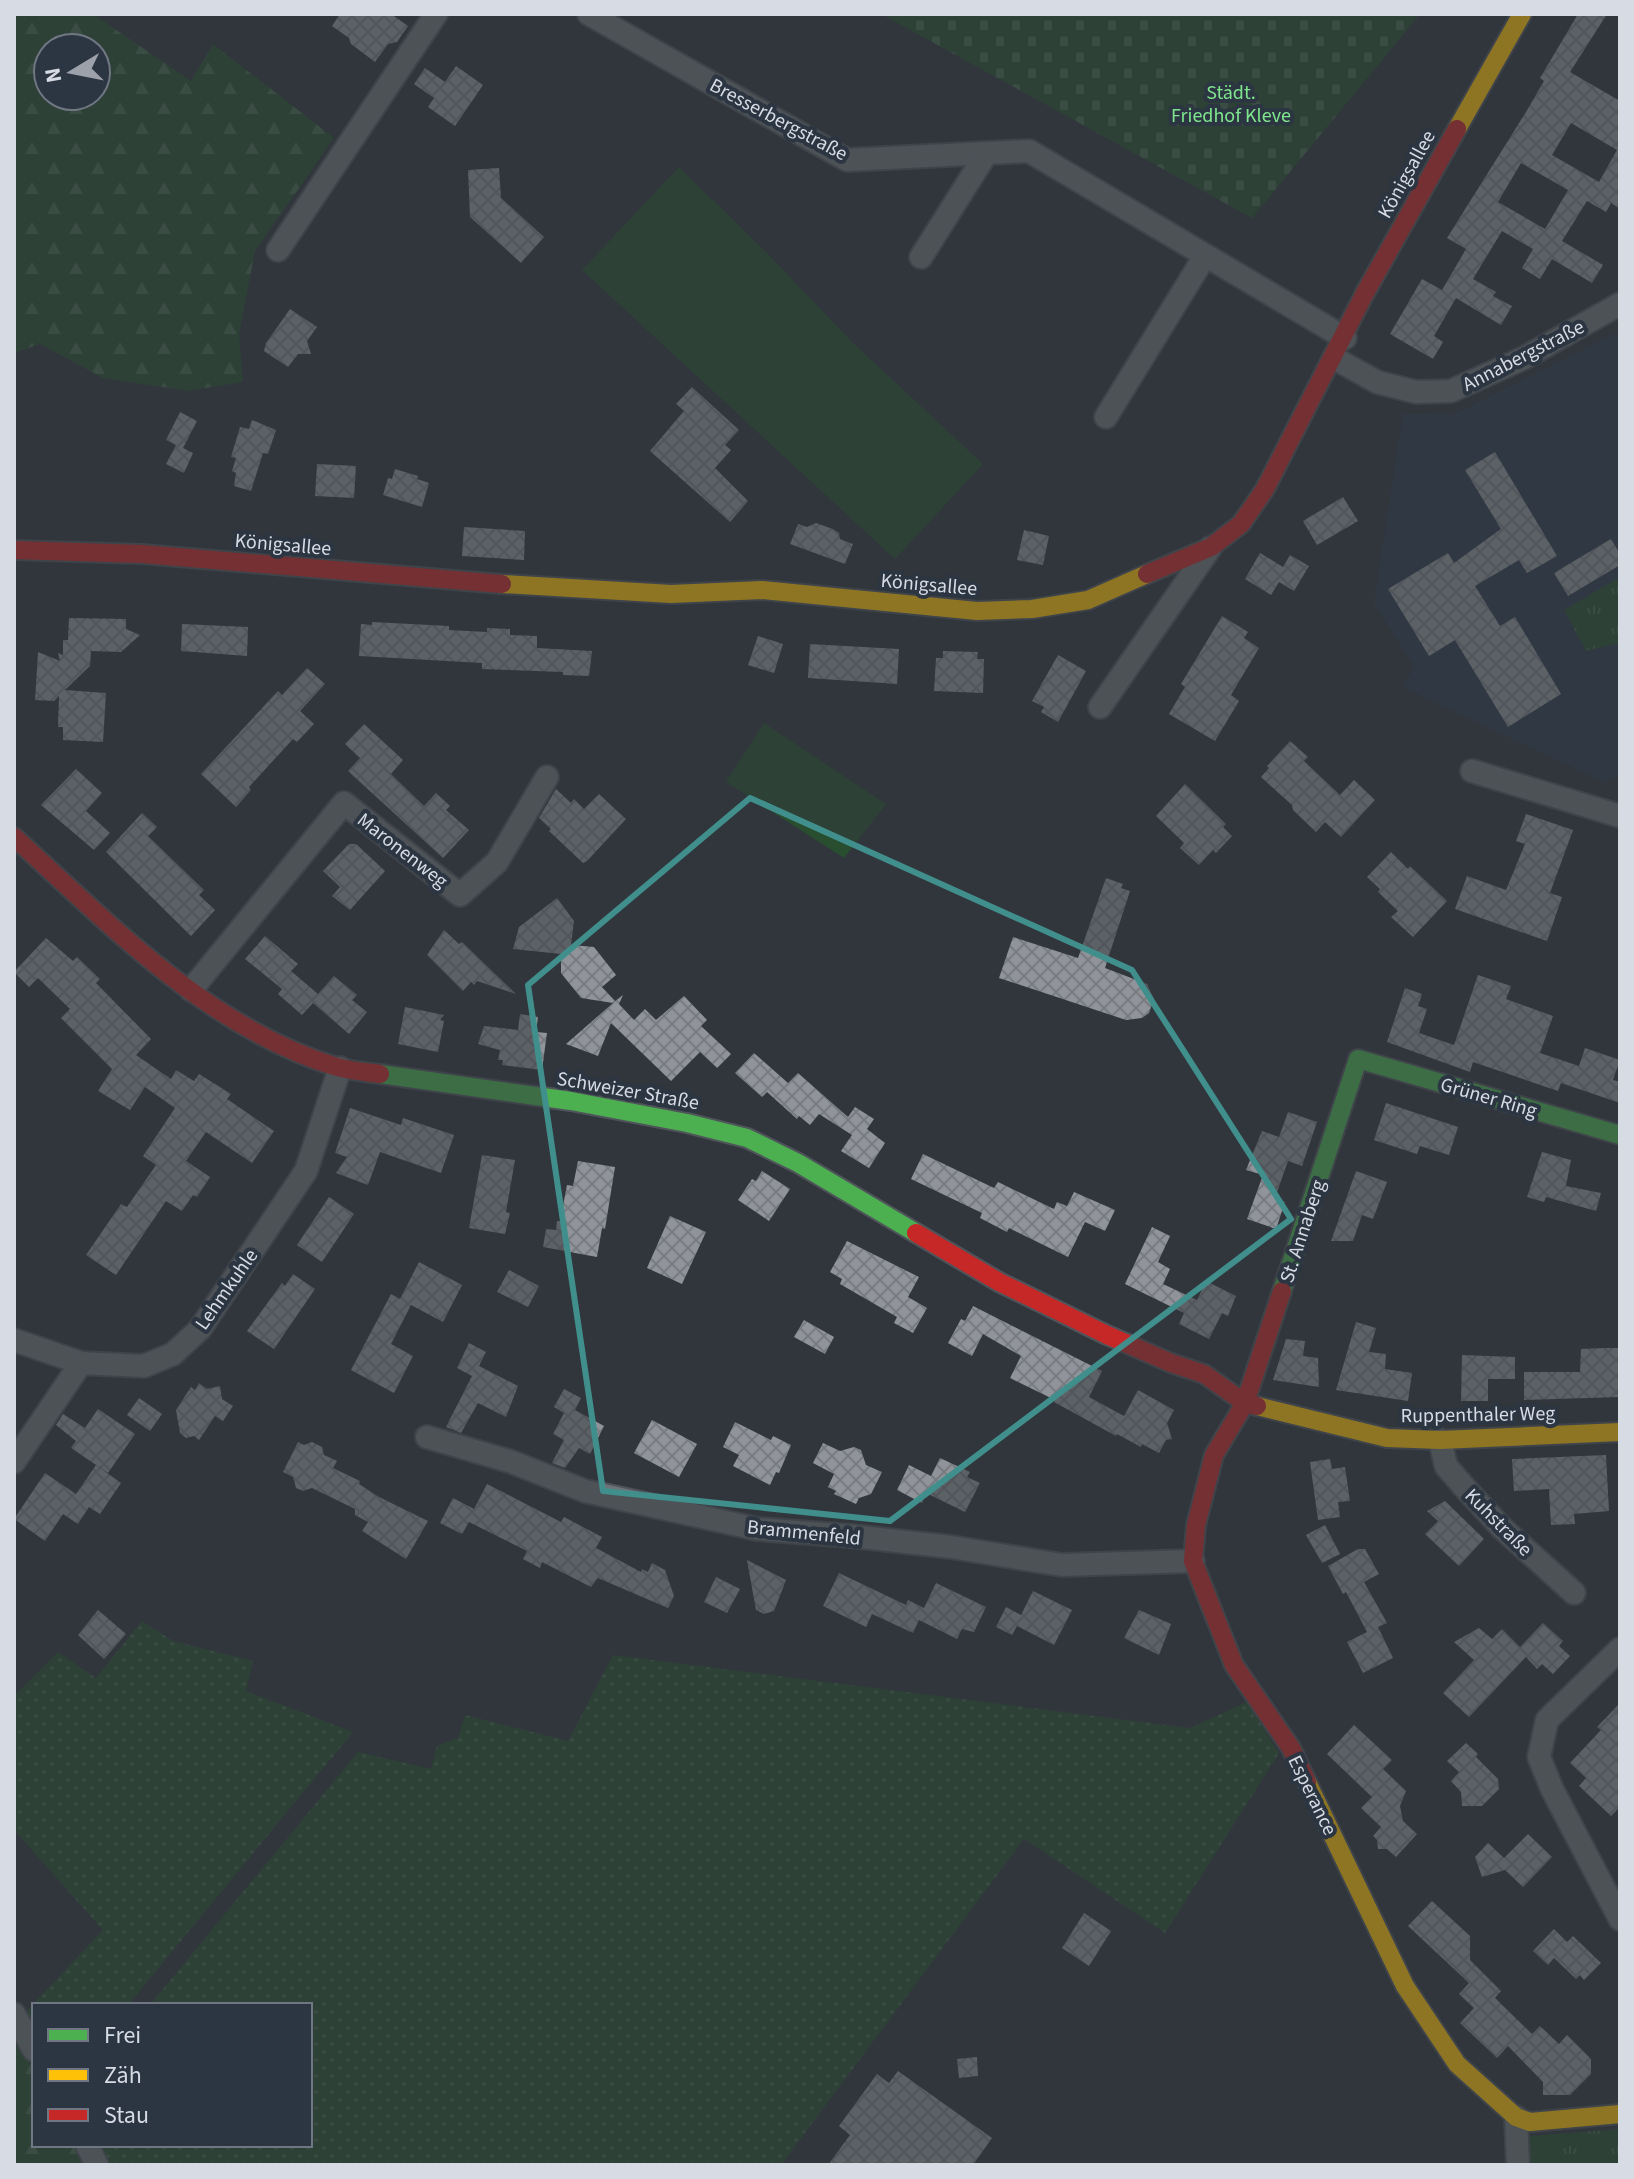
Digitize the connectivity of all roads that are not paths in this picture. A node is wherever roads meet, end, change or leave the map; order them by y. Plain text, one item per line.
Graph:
1 (436, 14) edge
2 (589, 14) edge
3 (1522, 14) edge
4 (986, 154) junction
5 (278, 250) dead end
6 (1205, 256) junction
7 (921, 257) dead end
8 (1620, 304) edge
9 (1345, 338) junction
10 (1334, 358) junction
11 (1106, 417) dead end
12 (1211, 547) junction
13 (14, 550) edge
14 (1100, 707) dead end
15 (1472, 771) dead end
16 (547, 777) dead end
17 (1620, 816) edge
18 (14, 837) edge
19 (191, 990) junction
20 (1358, 1059) joint
21 (340, 1068) junction
22 (1620, 1135) edge
23 (14, 1340) edge
24 (81, 1363) junction
25 (1245, 1403) junction
26 (1620, 1432) edge
27 (427, 1437) dead end
28 (1440, 1440) junction
29 (14, 1462) edge
30 (1193, 1561) junction
31 (1574, 1593) dead end
32 (1620, 1649) edge
33 (1620, 1919) edge
34 (14, 2014) edge
35 (32, 2046) edge
36 (1620, 2114) edge
37 (1516, 2117) junction
38 (88, 2147) edge
39 (97, 2165) edge
40 (1518, 2165) edge

1 - 5 street
2 - 4 street, Bresserbergstraße
3 - 9 street, Königsallee
4 - 6 street, Bresserbergstraße
4 - 7 street
6 - 9 street, Bresserbergstraße
6 - 11 street
8 - 10 street, Annabergstraße
9 - 10 street, Königsallee
10 - 12 street, Königsallee
12 - 13 street, Königsallee
12 - 14 street
15 - 17 street
16 - 19 street, Maronenweg
18 - 19 street, Schweizer Straße
19 - 21 street, Schweizer Straße
20 - 22 street, Grüner Ring
20 - 25 street, St. Annaberg
21 - 24 street, Lehmkuhle
21 - 25 street, Schweizer Straße
23 - 24 street, Lehmkuhle
24 - 29 street
25 - 28 street, Ruppenthaler Weg
25 - 30 street, Esperance
26 - 28 street, Ruppenthaler Weg
27 - 30 street, Brammenfeld
28 - 31 street, Kuhstraße
30 - 37 street, Esperance
32 - 33 street
34 - 35 street
36 - 37 street
37 - 40 street
38 - 39 street

